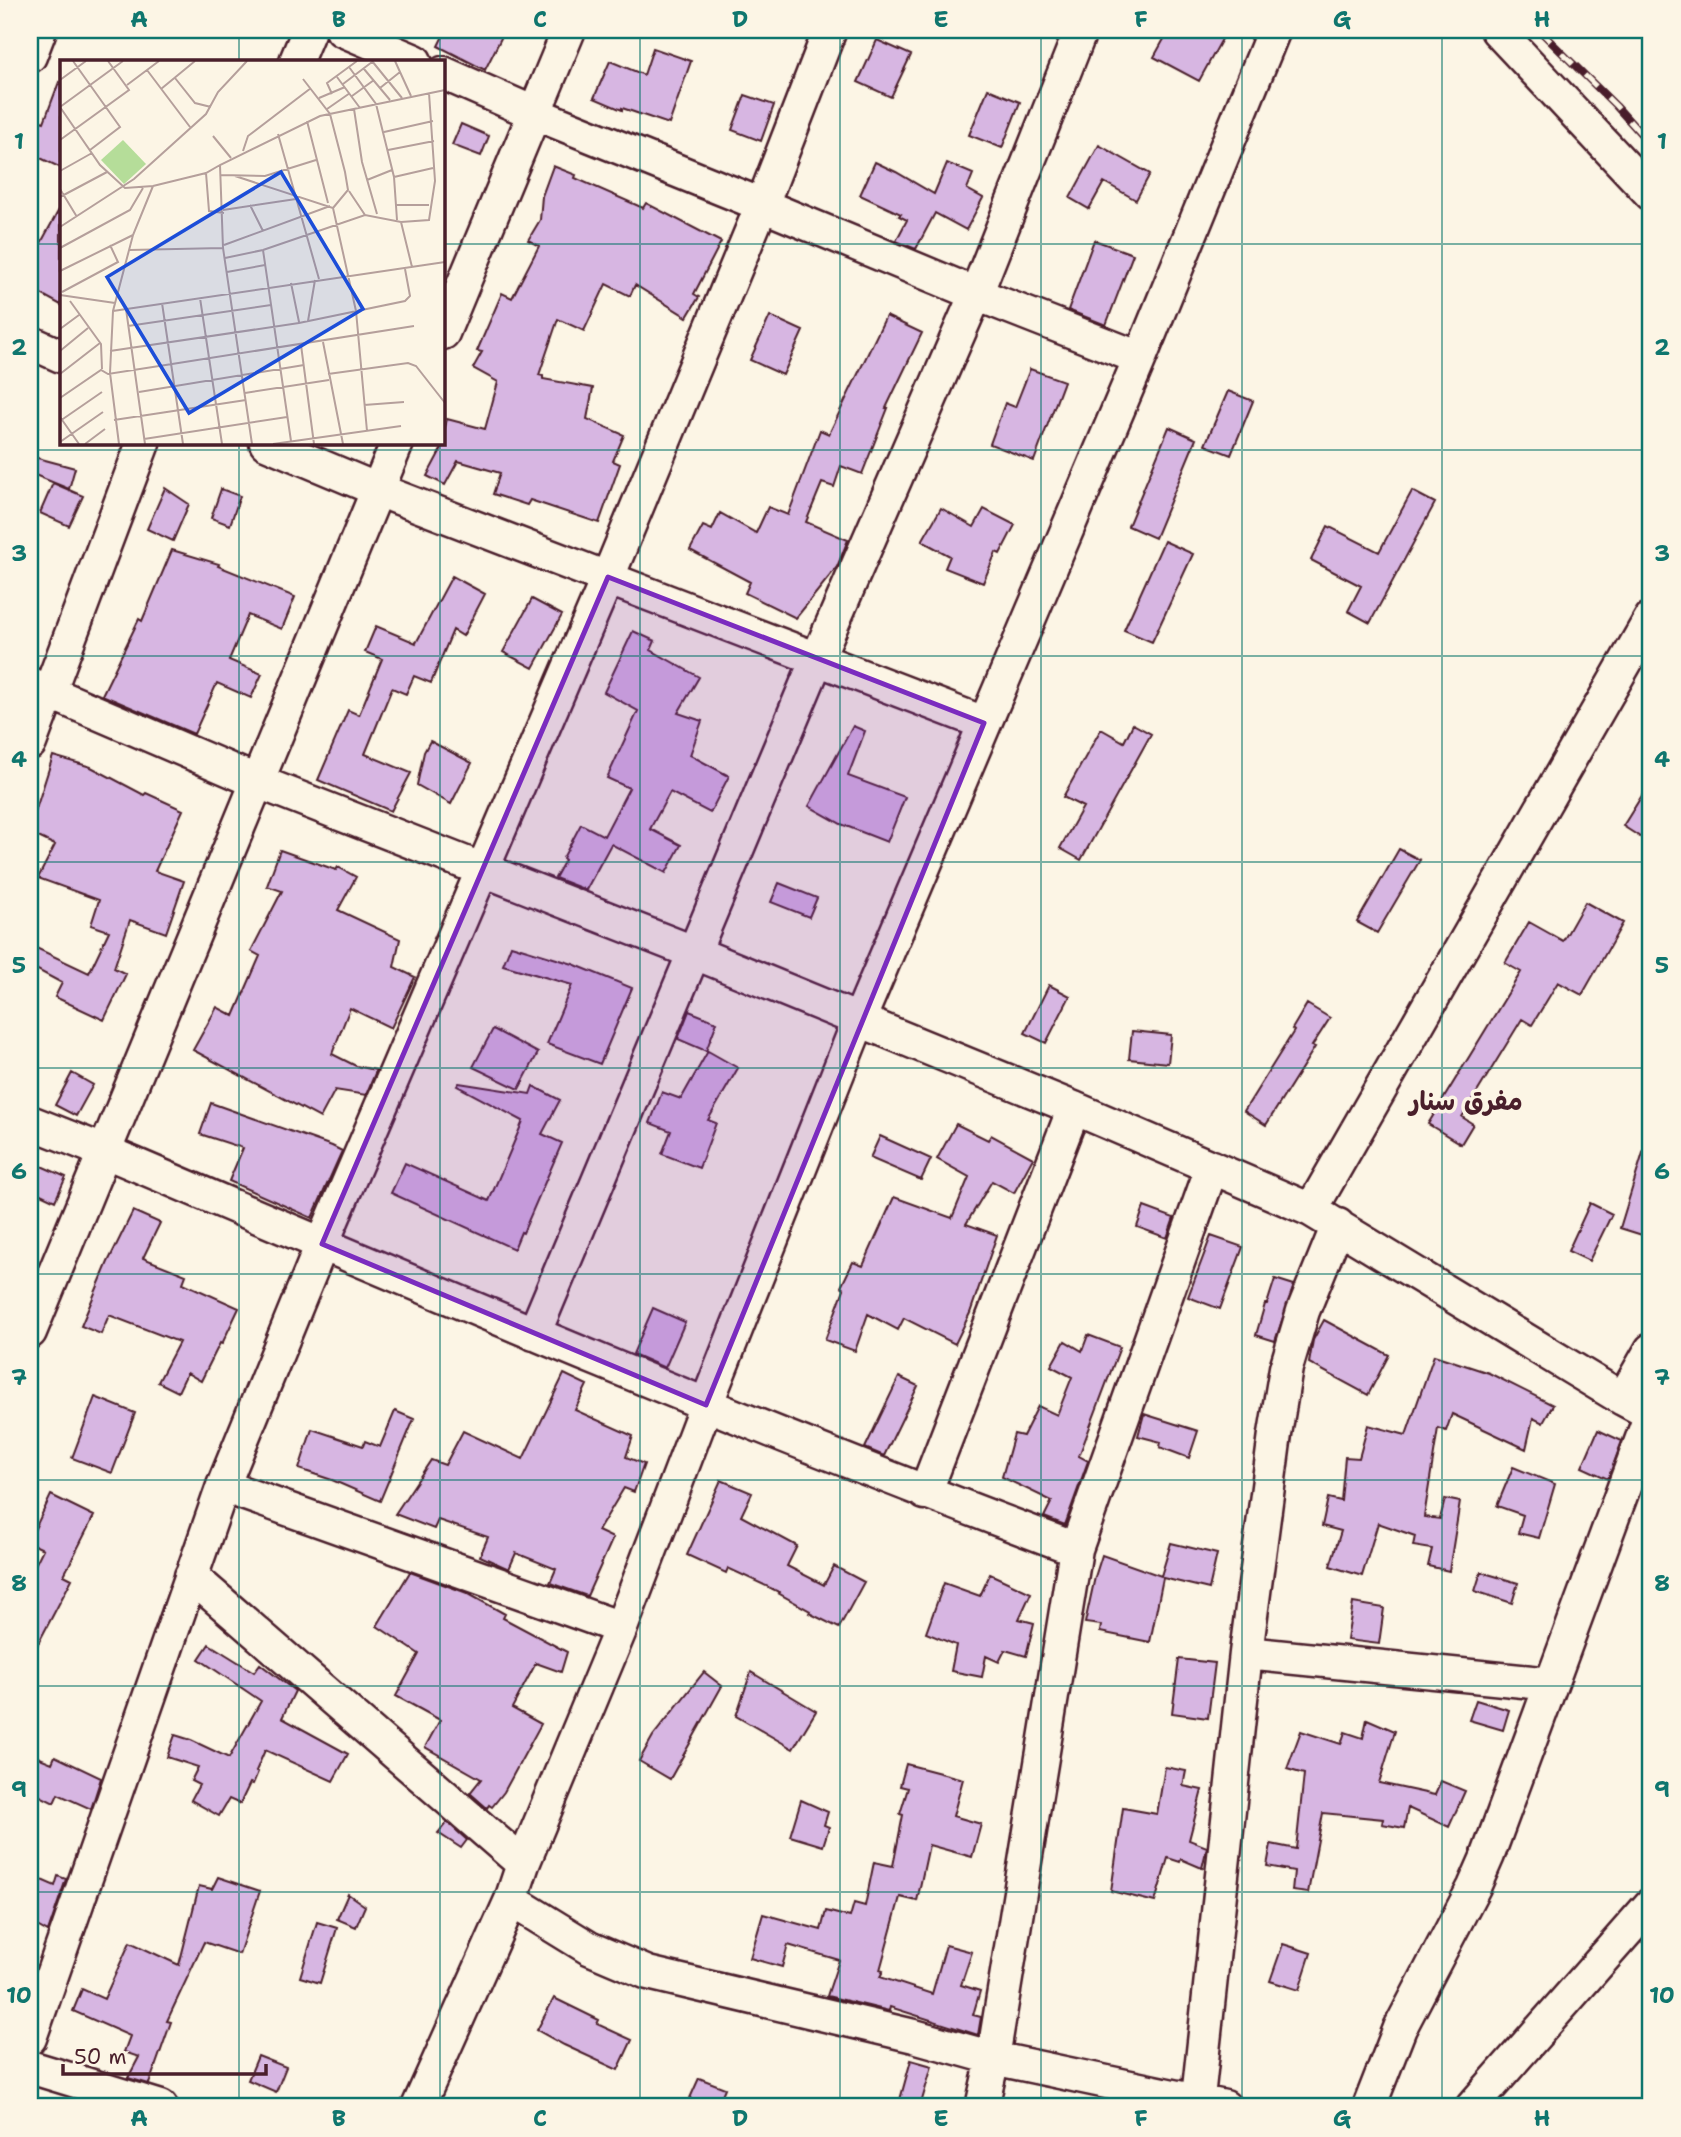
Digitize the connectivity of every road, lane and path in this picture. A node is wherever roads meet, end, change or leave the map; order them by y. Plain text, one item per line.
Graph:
1 (40, 30) edge
2 (309, 30) edge
3 (342, 30) edge
4 (569, 30) edge
5 (830, 30) edge
6 (1081, 30) edge
7 (1274, 30) edge
8 (1497, 30) edge
9 (30, 56) edge
10 (296, 60) edge
11 (413, 60) edge
12 (444, 74) edge
13 (534, 113) junction
14 (1651, 194) edge
15 (762, 205) junction
16 (976, 294) junction
17 (444, 331) edge
18 (30, 342) edge
19 (60, 356) edge
20 (1140, 358) junction
21 (143, 444) edge
22 (268, 444) edge
23 (397, 444) edge
24 (378, 490) junction
25 (608, 577) junction
26 (1651, 618) edge
27 (817, 659) junction
28 (40, 688) edge
29 (984, 723) junction
30 (30, 743) edge
31 (256, 781) junction
32 (481, 870) junction
33 (693, 952) junction
34 (859, 1020) junction
35 (1074, 1108) junction
36 (30, 1122) edge
37 (106, 1152) junction
38 (1212, 1167) junction
39 (1325, 1218) junction
40 (322, 1244) junction
41 (30, 1332) edge
42 (534, 1334) junction
43 (1651, 1350) edge
44 (1623, 1399) junction
45 (706, 1405) junction
46 (1651, 1414) edge
47 (223, 1486) junction
48 (925, 1493) junction
49 (1076, 1549) junction
50 (191, 1576) junction
51 (621, 1628) junction
52 (1246, 1653) junction
53 (1551, 1684) junction
54 (523, 1864) junction
55 (511, 1900) junction
56 (1651, 1904) edge
57 (30, 2038) edge
58 (993, 2058) junction
59 (30, 2067) edge
60 (1207, 2105) edge
61 (161, 2107) edge
62 (418, 2107) edge
63 (982, 2107) edge
64 (1369, 2107) edge
65 (1472, 2107) edge

1 - 9 street
2 - 10 street
3 - 11 street
4 - 13 street
5 - 15 street
6 - 16 street
7 - 20 street
8 - 14 street
12 - 13 street
13 - 15 street
13 - 17 street
15 - 16 street
15 - 25 street
16 - 20 street
16 - 27 street
18 - 19 street
20 - 29 street
21 - 28 street
22 - 24 street
23 - 24 street
24 - 25 street
24 - 31 street
25 - 27 street
25 - 32 street
26 - 39 street
27 - 29 street
27 - 33 street
28 - 30 street
28 - 31 street
29 - 34 street
31 - 32 street
31 - 37 street
32 - 33 street
32 - 40 street
33 - 34 street
33 - 42 street
34 - 35 street
34 - 45 street
35 - 38 street
35 - 48 street
36 - 37 street
37 - 40 street
37 - 41 street
38 - 39 street
38 - 49 street
39 - 44 street
39 - 52 street
40 - 42 street
40 - 47 street
42 - 45 street
43 - 44 street
44 - 46 street
45 - 48 street
45 - 51 street
46 - 53 street
47 - 50 street
47 - 51 street
48 - 49 street
49 - 58 street
50 - 54 street
50 - 57 street
51 - 54 street
52 - 53 street
52 - 60 street
53 - 64 street
54 - 55 street
55 - 58 street
55 - 62 street
56 - 65 street
58 - 60 street
58 - 63 street
59 - 61 street

